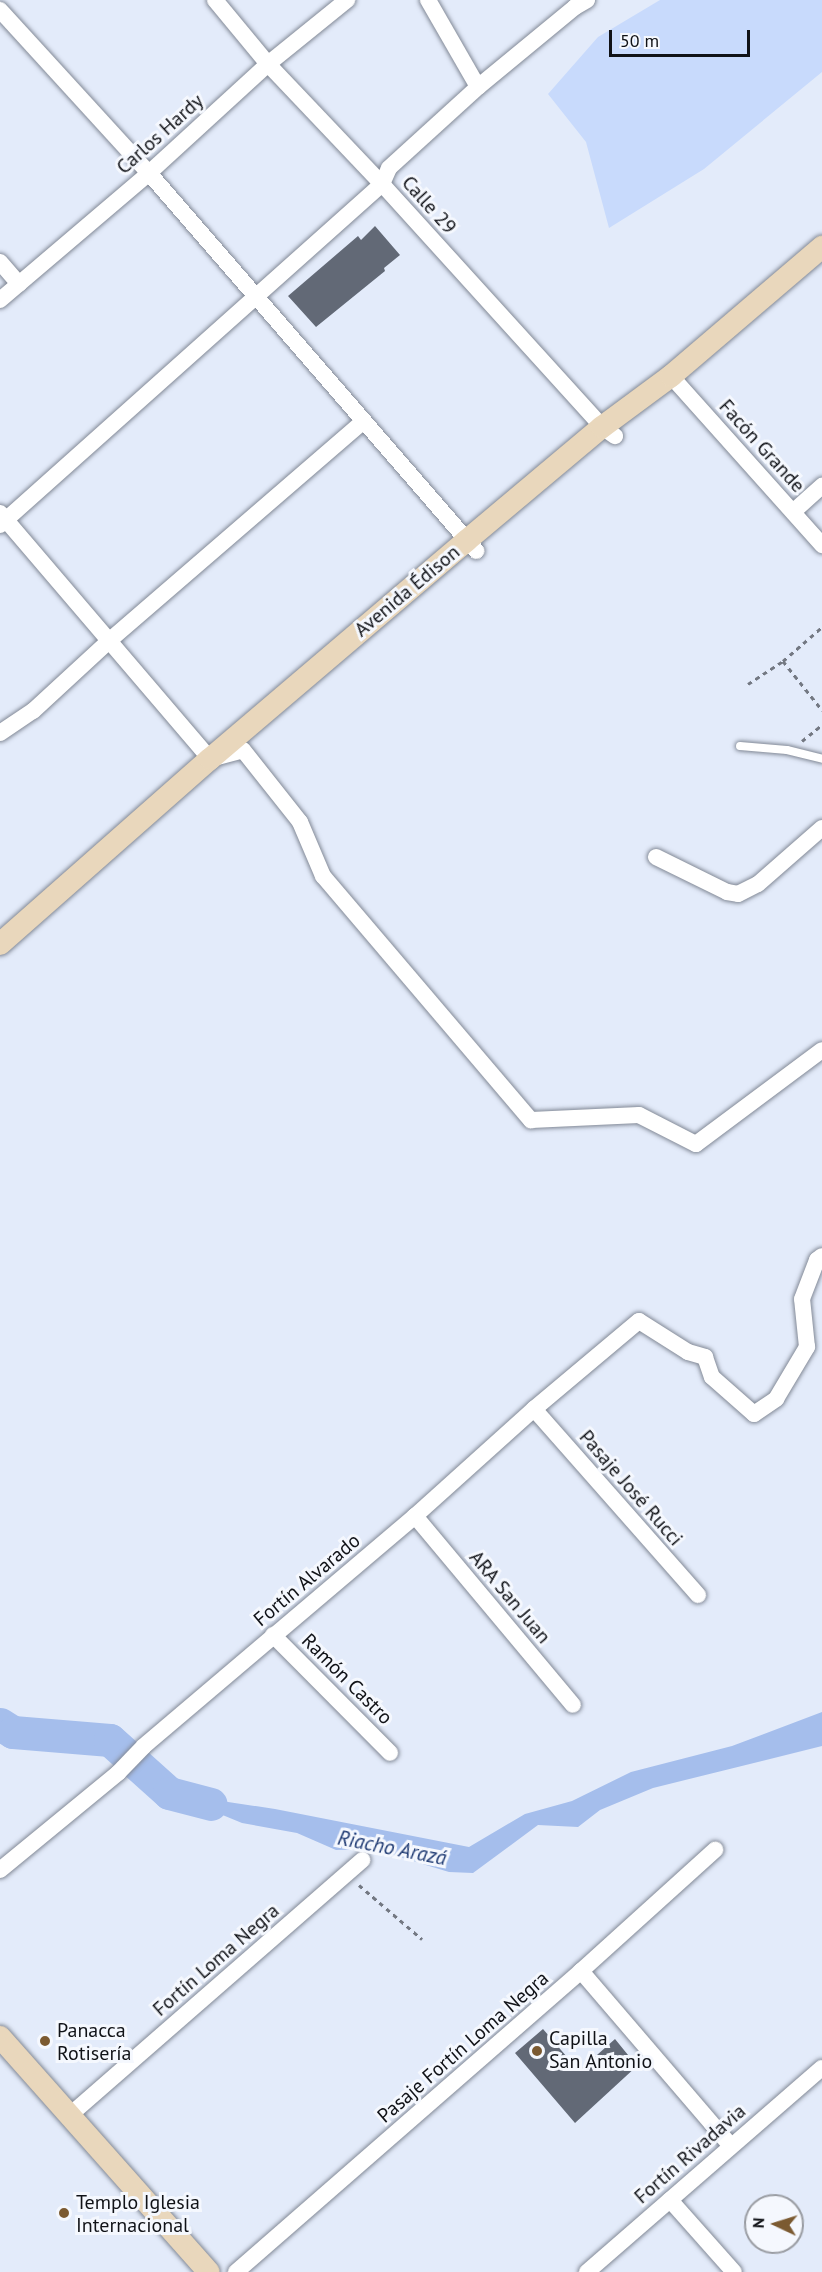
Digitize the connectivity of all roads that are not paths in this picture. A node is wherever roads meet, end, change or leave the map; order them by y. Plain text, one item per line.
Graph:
1 (215, 0) edge
2 (347, 0) edge
3 (428, 0) edge
4 (587, 0) edge
5 (0, 10) edge
6 (268, 64) junction
7 (478, 87) junction
8 (149, 173) junction
9 (382, 184) junction
10 (822, 247) edge
11 (0, 262) edge
12 (822, 264) edge
13 (19, 284) junction
14 (256, 298) junction
15 (0, 300) edge
16 (675, 381) junction
17 (363, 422) junction
18 (609, 431) junction
19 (822, 486) edge
20 (794, 511) junction
21 (2, 519) edge
22 (822, 545) edge
23 (471, 546) junction
24 (110, 640) junction
25 (0, 733) edge
26 (740, 746) dead end
27 (243, 750) junction
28 (210, 759) junction
29 (822, 759) edge
30 (822, 828) edge
31 (656, 857) dead end
32 (0, 944) edge
33 (0, 957) edge
34 (822, 1050) edge
35 (822, 1256) edge
36 (534, 1409) junction
37 (415, 1516) junction
38 (698, 1595) dead end
39 (273, 1635) junction
40 (573, 1705) dead end
41 (390, 1753) dead end
42 (715, 1850) dead end
43 (362, 1860) dead end
44 (0, 1870) edge
45 (581, 1971) junction
46 (0, 2037) edge
47 (822, 2068) edge
48 (70, 2115) junction
49 (730, 2145) junction
50 (670, 2200) junction
51 (209, 2272) edge
52 (236, 2272) edge
53 (587, 2272) edge
54 (734, 2272) edge

1 - 6 street, Calle 29
2 - 6 street, Carlos Hardy
3 - 7 street
4 - 7 street
5 - 8 street
6 - 8 street, Carlos Hardy
6 - 9 street, Calle 29
7 - 9 street
8 - 13 street, Carlos Hardy
8 - 14 street
9 - 14 street
9 - 18 street, Calle 29
10 - 16 main road, Avenida Édison
11 - 13 street
12 - 16 main road, Avenida Édison
13 - 15 street, Carlos Hardy
14 - 17 street
14 - 21 street
16 - 18 main road, Avenida Édison
16 - 20 street, Facón Grande
17 - 23 street
17 - 24 street
18 - 23 main road, Avenida Édison
19 - 20 street
20 - 22 street, Facón Grande
21 - 24 street
23 - 27 main road, Avenida Édison
23 - 28 main road, Avenida Édison
24 - 25 street
24 - 28 street
26 - 29 lane
27 - 28 street
27 - 33 main road, Avenida Édison
27 - 34 street
28 - 32 main road, Avenida Édison
30 - 31 street
35 - 36 street, Fortín Alvarado
36 - 37 street, Fortín Alvarado
36 - 38 street, Pasaje José Rucci
37 - 39 street, Fortín Alvarado
37 - 40 street, ARA San Juan
39 - 41 street, Ramón Castro
39 - 44 street, Fortín Alvarado
42 - 45 street, Pasaje Fortín Loma Negra
43 - 48 street, Fortín Loma Negra
45 - 49 street
45 - 52 street, Pasaje Fortín Loma Negra
46 - 48 main road
47 - 49 street, Fortín Rivadavia
48 - 51 main road
49 - 50 street, Fortín Rivadavia
50 - 53 street, Fortín Rivadavia
50 - 54 street

